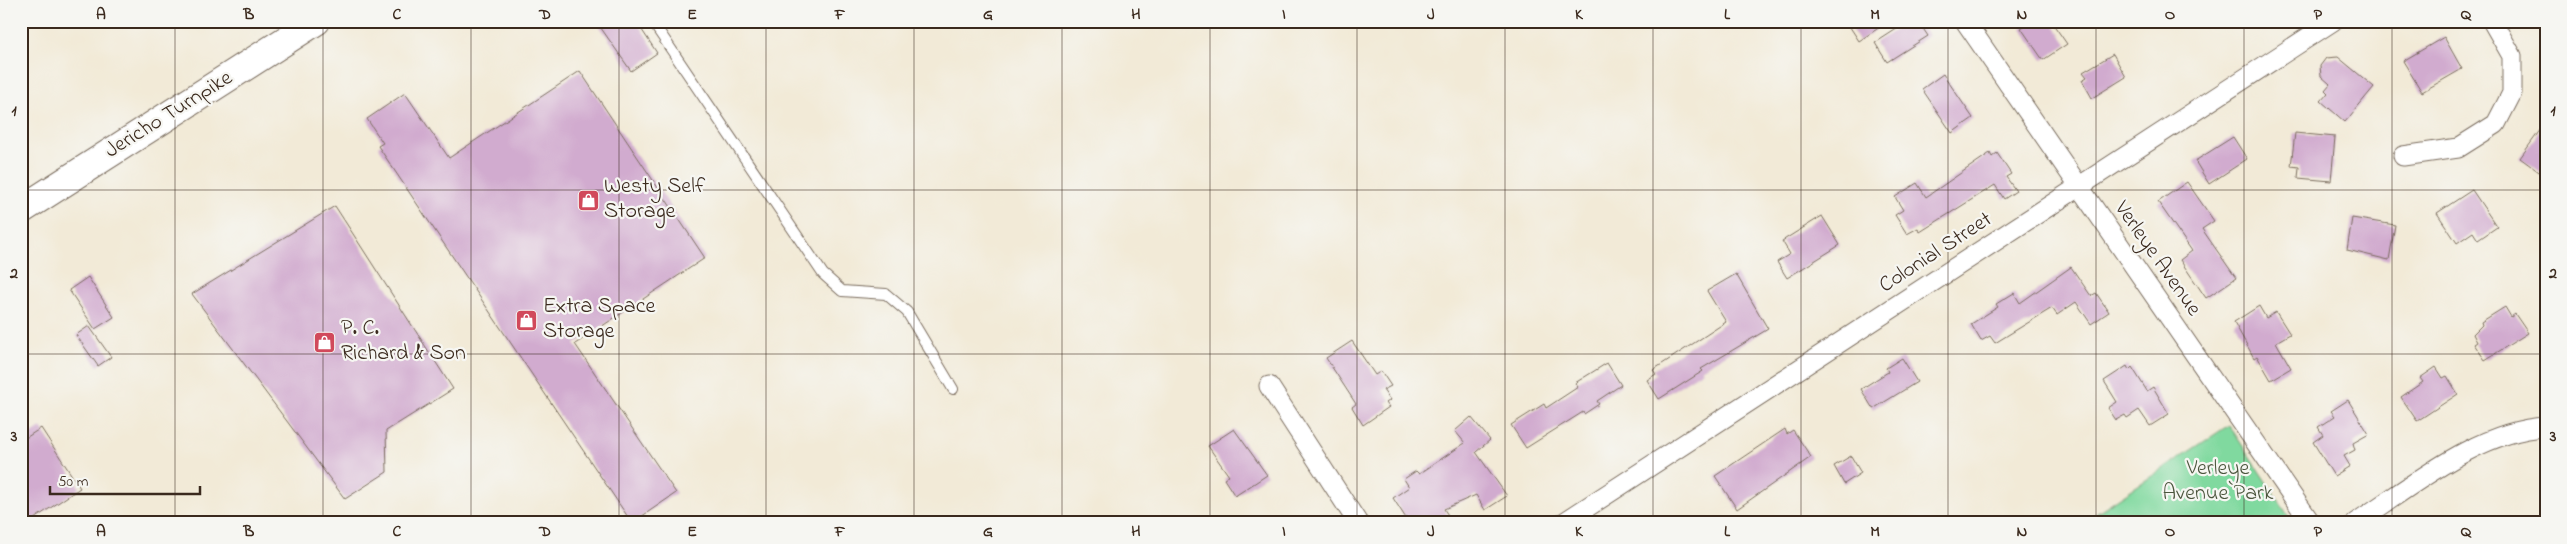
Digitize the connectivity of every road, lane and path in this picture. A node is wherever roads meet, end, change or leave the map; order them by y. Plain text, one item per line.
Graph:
1 (316, 21) edge
2 (652, 21) edge
3 (1965, 21) edge
4 (2333, 21) edge
5 (2492, 21) edge
6 (2403, 156) dead end
7 (2080, 188) junction
8 (21, 210) edge
9 (1269, 386) dead end
10 (953, 390) dead end
11 (2546, 427) edge
12 (1358, 523) edge
13 (1563, 523) edge
14 (2311, 523) edge
15 (2355, 523) edge

1 - 8 main road, Jericho Turnpike
2 - 10 lane
3 - 7 street, Verleye Avenue
4 - 7 street, Colonial Street
5 - 6 street
7 - 13 street, Colonial Street
7 - 14 street, Verleye Avenue
9 - 12 street
11 - 15 street

